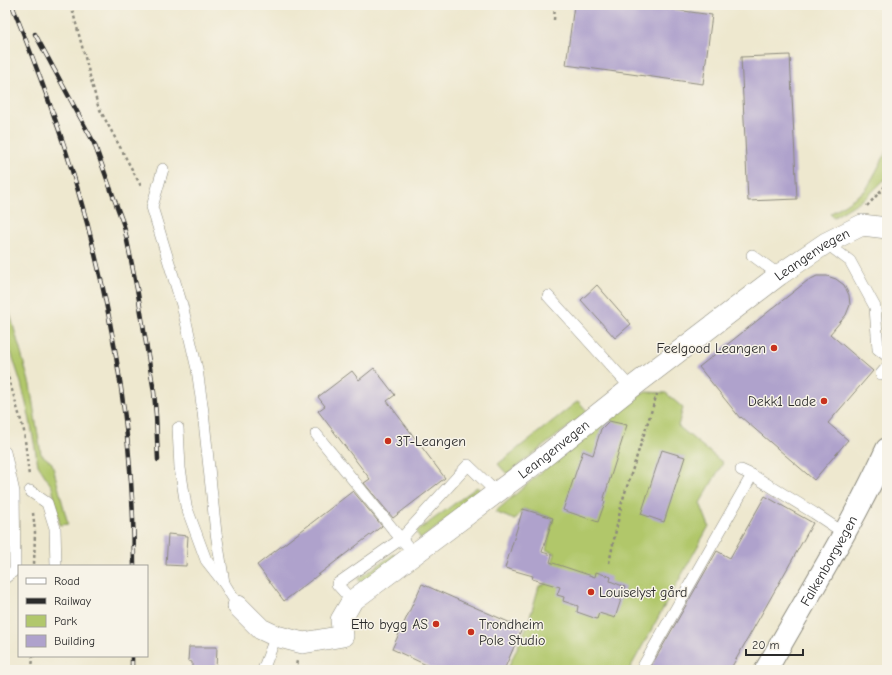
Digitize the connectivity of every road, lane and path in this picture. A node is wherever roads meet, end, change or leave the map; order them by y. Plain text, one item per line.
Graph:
1 (71, 5) edge
2 (554, 5) edge
3 (554, 20) dead end
4 (163, 169) dead end
5 (887, 184) edge
6 (867, 207) dead end
7 (152, 208) junction
8 (887, 228) edge
9 (826, 243) junction
10 (752, 255) dead end
11 (779, 275) junction
12 (548, 296) dead end
13 (887, 356) edge
14 (5, 366) edge
15 (630, 388) junction
16 (658, 390) dead end
17 (178, 428) dead end
18 (316, 434) dead end
19 (887, 450) edge
20 (5, 454) edge
21 (741, 470) dead end
22 (752, 475) junction
23 (30, 491) junction
24 (497, 494) junction
25 (844, 533) junction
26 (401, 539) junction
27 (415, 554) junction
28 (609, 563) dead end
29 (34, 565) edge
30 (56, 565) edge
31 (5, 578) edge
32 (224, 583) junction
33 (352, 601) junction
34 (238, 606) joint
35 (276, 636) junction
36 (33, 657) edge
37 (32, 670) edge
38 (264, 670) edge
39 (641, 670) edge
40 (766, 670) edge

1 - 7 path
2 - 3 path
4 - 7 lane
5 - 6 path
7 - 32 lane
8 - 9 street, Leangenvegen
9 - 11 street, Leangenvegen
9 - 13 lane
10 - 11 lane
11 - 15 street, Leangenvegen
12 - 15 lane
14 - 23 path
15 - 24 street, Leangenvegen
16 - 28 path
17 - 32 lane
18 - 26 lane
19 - 25 street, Falkenborgvegen
20 - 31 lane
21 - 22 lane
22 - 25 lane
22 - 39 lane
23 - 29 path
23 - 30 lane
24 - 26 lane
24 - 27 street, Leangenvegen
25 - 40 street, Falkenborgvegen
26 - 27 lane
26 - 33 lane
27 - 33 street, Leangenvegen
32 - 34 lane
33 - 35 street, Leangenvegen
34 - 35 street, Leangenvegen
35 - 38 lane
36 - 37 path

